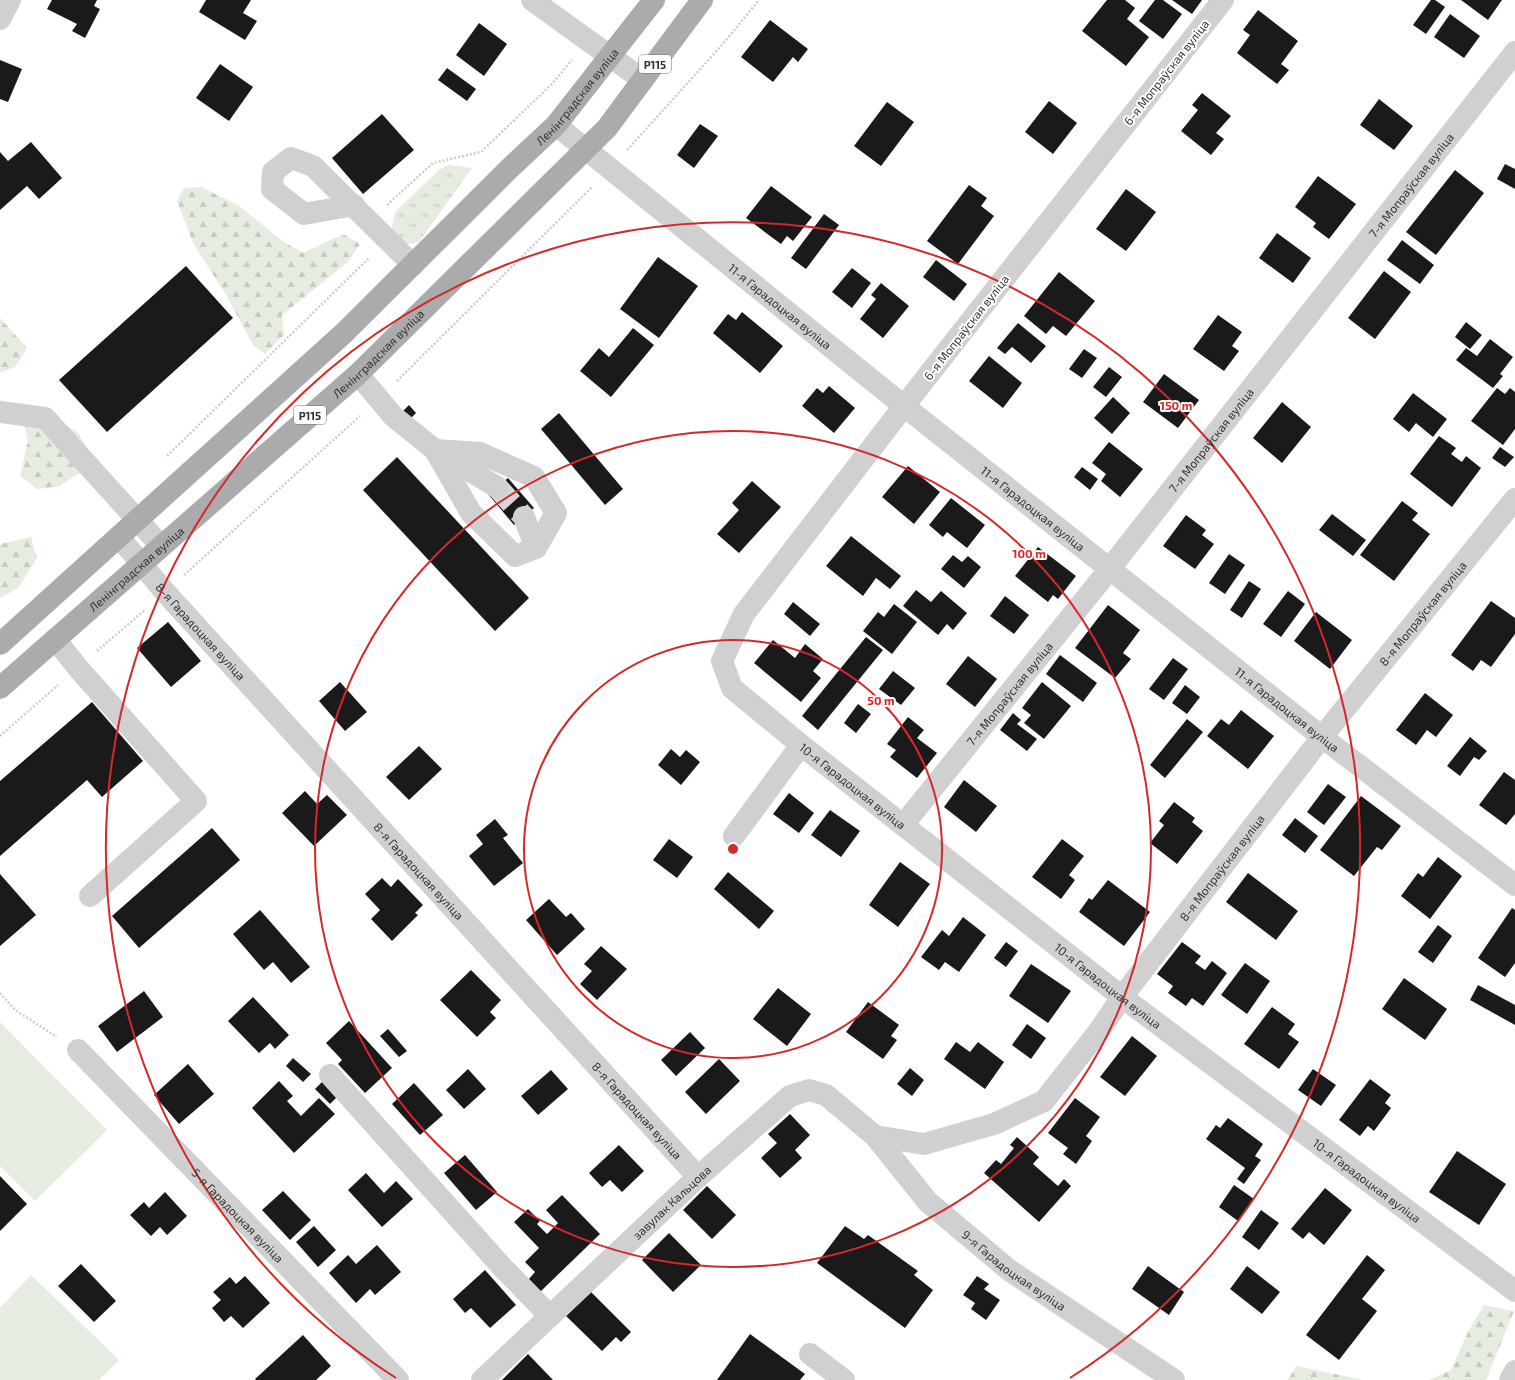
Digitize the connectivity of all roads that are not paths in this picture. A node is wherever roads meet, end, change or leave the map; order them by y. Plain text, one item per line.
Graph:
1 (10, 0) edge
2 (532, 0) edge
3 (654, 0) edge
4 (702, 0) edge
5 (1223, 0) edge
6 (0, 19) edge
7 (1515, 52) edge
8 (611, 56) junction
9 (643, 80) junction
10 (556, 125) junction
11 (586, 149) junction
12 (354, 205) dead end
13 (413, 264) junction
14 (358, 374) junction
15 (904, 406) junction
16 (0, 412) edge
17 (435, 450) junction
18 (497, 487) tunnel mouth
19 (1515, 499) edge
20 (524, 517) tunnel mouth
21 (138, 520) junction
22 (119, 537) junction
23 (161, 546) junction
24 (536, 548) junction
25 (141, 564) junction
26 (1110, 569) junction
27 (55, 639) junction
28 (0, 644) edge
29 (722, 662) joint
30 (0, 688) edge
31 (1322, 737) junction
32 (801, 745) junction
33 (903, 825) junction
34 (734, 836) dead end
35 (1515, 885) edge
36 (90, 896) dead end
37 (1122, 997) junction
38 (78, 1050) road end
39 (330, 1075) dead end
40 (875, 1136) junction
41 (698, 1177) junction
42 (1515, 1291) edge
43 (550, 1316) junction
44 (810, 1354) dead end
45 (1515, 1371) edge
46 (398, 1380) edge
47 (482, 1380) edge
48 (844, 1380) edge
49 (1174, 1380) edge
50 (1510, 1380) edge

1 - 6 street
2 - 8 street
3 - 8 main road, Ленінградская вуліца
4 - 9 main road, Ленінградская вуліца / Р115
5 - 15 street, 6-я Мопраўская вуліца
7 - 26 street, 7-я Мопраўская вуліца
8 - 9 street
8 - 10 main road, Ленінградская вуліца
9 - 11 main road, Ленінградская вуліца / Р115
10 - 11 street, 11-я Гарадоцкая вуліца
10 - 13 main road, Ленінградская вуліца
11 - 14 main road, Ленінградская вуліца / Р115
11 - 15 street, 11-я Гарадоцкая вуліца
12 - 13 street
13 - 21 main road, Ленінградская вуліца
14 - 17 street
14 - 23 main road, Ленінградская вуліца / Р115
15 - 26 street, 11-я Гарадоцкая вуліца
15 - 29 street, 6-я Мопраўская вуліца
16 - 21 street
17 - 18 street
17 - 24 street
17 - 24 street
19 - 31 street, 8-я Мопраўская вуліца
20 - 24 street
21 - 22 main road, Ленінградская вуліца
21 - 23 street
22 - 25 street, 8-я Гарадоцкая вуліца
22 - 28 main road, Ленінградская вуліца
23 - 25 main road, Ленінградская вуліца / Р115
25 - 27 main road, Ленінградская вуліца / Р115
25 - 41 street, 8-я Гарадоцкая вуліца
26 - 31 street, 11-я Гарадоцкая вуліца
26 - 33 street, 7-я Мопраўская вуліца
27 - 30 main road, Ленінградская вуліца / Р115
27 - 36 street
29 - 32 street, 10-я Гарадоцкая вуліца
31 - 35 street, 11-я Гарадоцкая вуліца
31 - 37 street, 8-я Мопраўская вуліца
32 - 33 street, 10-я Гарадоцкая вуліца
32 - 34 street
33 - 37 street, 10-я Гарадоцкая вуліца
37 - 40 street, 8-я Мопраўская вуліца
37 - 42 street, 10-я Гарадоцкая вуліца
38 - 46 street, 5-я Гарадоцкая вуліца
39 - 43 street
40 - 41 street, завулак Кальцова
40 - 49 street, 9-я Гарадоцкая вуліца
41 - 43 street, завулак Кальцова
43 - 47 street, завулак Кальцова
44 - 48 street
45 - 50 street

